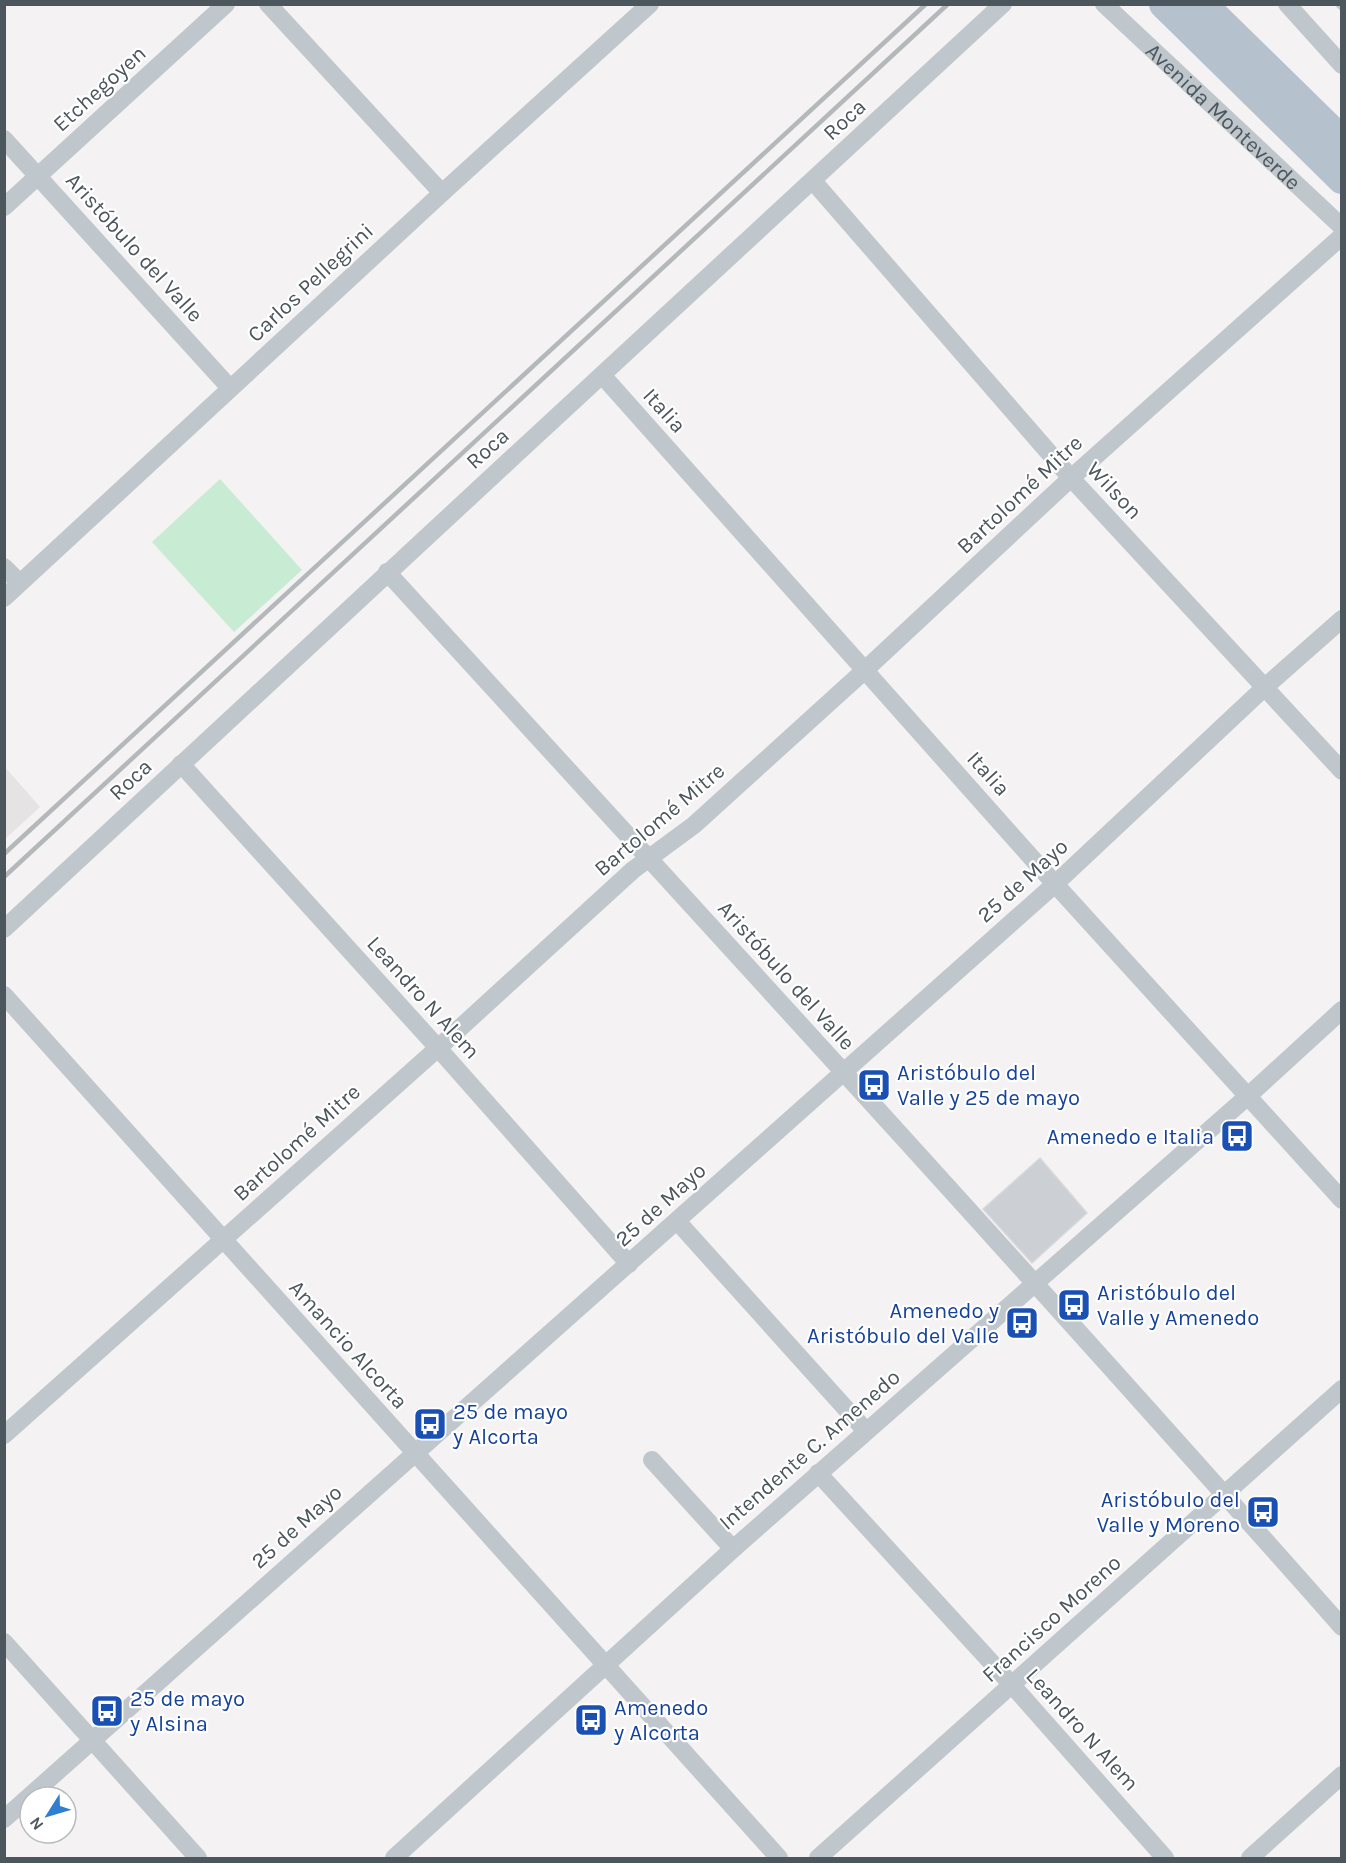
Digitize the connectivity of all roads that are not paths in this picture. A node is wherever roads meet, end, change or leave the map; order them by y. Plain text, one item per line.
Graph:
1 (226, 4) edge
2 (268, 4) edge
3 (650, 4) edge
4 (1003, 4) edge
5 (1104, 4) edge
6 (1164, 4) edge
7 (1202, 4) edge
8 (1287, 4) edge
9 (1341, 65) edge
10 (4, 139) edge
11 (1341, 141) edge
12 (38, 177) junction
13 (1341, 179) edge
14 (813, 181) junction
15 (442, 193) junction
16 (4, 207) edge
17 (1341, 227) edge
18 (1341, 236) edge
19 (602, 375) junction
20 (231, 387) junction
21 (1071, 478) junction
22 (4, 567) edge
23 (387, 572) junction
24 (20, 583) junction
25 (4, 598) edge
26 (1341, 619) edge
27 (865, 670) junction
28 (1265, 687) junction
29 (181, 764) junction
30 (1341, 771) edge
31 (649, 858) junction
32 (1055, 884) junction
33 (4, 929) edge
34 (4, 995) edge
35 (1341, 1010) edge
36 (438, 1048) junction
37 (842, 1071) junction
38 (1248, 1096) junction
39 (1341, 1200) edge
40 (676, 1221) junction
41 (223, 1239) junction
42 (629, 1264) junction
43 (1034, 1284) junction
44 (1341, 1389) edge
45 (866, 1431) junction
46 (4, 1435) edge
47 (415, 1452) junction
48 (652, 1460) dead end
49 (818, 1473) junction
50 (1224, 1494) junction
51 (733, 1549) junction
52 (1341, 1627) edge
53 (4, 1641) edge
54 (607, 1665) junction
55 (1012, 1686) junction
56 (92, 1740) junction
57 (1341, 1775) edge
58 (4, 1820) edge
59 (198, 1858) edge
60 (394, 1858) edge
61 (779, 1858) edge
62 (818, 1858) edge
63 (1165, 1858) edge
64 (1250, 1858) edge

1 - 12 street, Etchegoyen
2 - 15 street
3 - 15 street, Carlos Pellegrini
4 - 14 street, Roca
5 - 17 street, Avenida Monteverde
6 - 13 main road, Avenida Monteverde
7 - 11 main road
8 - 9 street
10 - 12 street, Aristóbulo del Valle
12 - 16 street, Etchegoyen
12 - 20 street, Aristóbulo del Valle
14 - 19 street, Roca
14 - 21 street, Wilson
15 - 20 street, Carlos Pellegrini
18 - 21 street, Bartolomé Mitre
19 - 23 street, Roca
19 - 27 street, Italia
20 - 24 street, Carlos Pellegrini
21 - 27 street, Bartolomé Mitre
21 - 28 street, Wilson
22 - 24 street
23 - 29 street, Roca
23 - 31 street, Aristóbulo del Valle
24 - 25 street, Carlos Pellegrini
26 - 28 street, 25 de Mayo
27 - 31 street, Bartolomé Mitre
27 - 32 street, Italia
28 - 30 street, Wilson
28 - 32 street, 25 de Mayo
29 - 33 street, Roca
29 - 36 street, Leandro N Alem
31 - 36 street, Bartolomé Mitre
31 - 37 street, Aristóbulo del Valle
32 - 37 street, 25 de Mayo
32 - 38 street, Italia
34 - 41 street, Amancio Alcorta
35 - 38 street, Intendente C. Amenedo
36 - 41 street, Bartolomé Mitre
36 - 42 street, Leandro N Alem
37 - 40 street, 25 de Mayo
37 - 43 street, Aristóbulo del Valle
38 - 39 street, Italia
38 - 43 street, Intendente C. Amenedo
40 - 42 street, 25 de Mayo
40 - 45 street
41 - 46 street, Bartolomé Mitre
41 - 47 street, Amancio Alcorta
42 - 47 street, 25 de Mayo
43 - 45 street, Intendente C. Amenedo
43 - 50 street, Aristóbulo del Valle
44 - 50 street, Francisco Moreno
45 - 49 street, Intendente C. Amenedo
47 - 54 street, Amancio Alcorta
47 - 56 street, 25 de Mayo
48 - 51 street
49 - 51 street, Intendente C. Amenedo
49 - 55 street, Leandro N Alem
50 - 52 street, Aristóbulo del Valle
50 - 55 street, Francisco Moreno
51 - 54 street, Intendente C. Amenedo
53 - 56 street
54 - 60 street, Intendente C. Amenedo
54 - 61 street, Amancio Alcorta
55 - 62 street, Francisco Moreno
55 - 63 street, Leandro N Alem
56 - 58 street, 25 de Mayo
56 - 59 street
57 - 64 street

